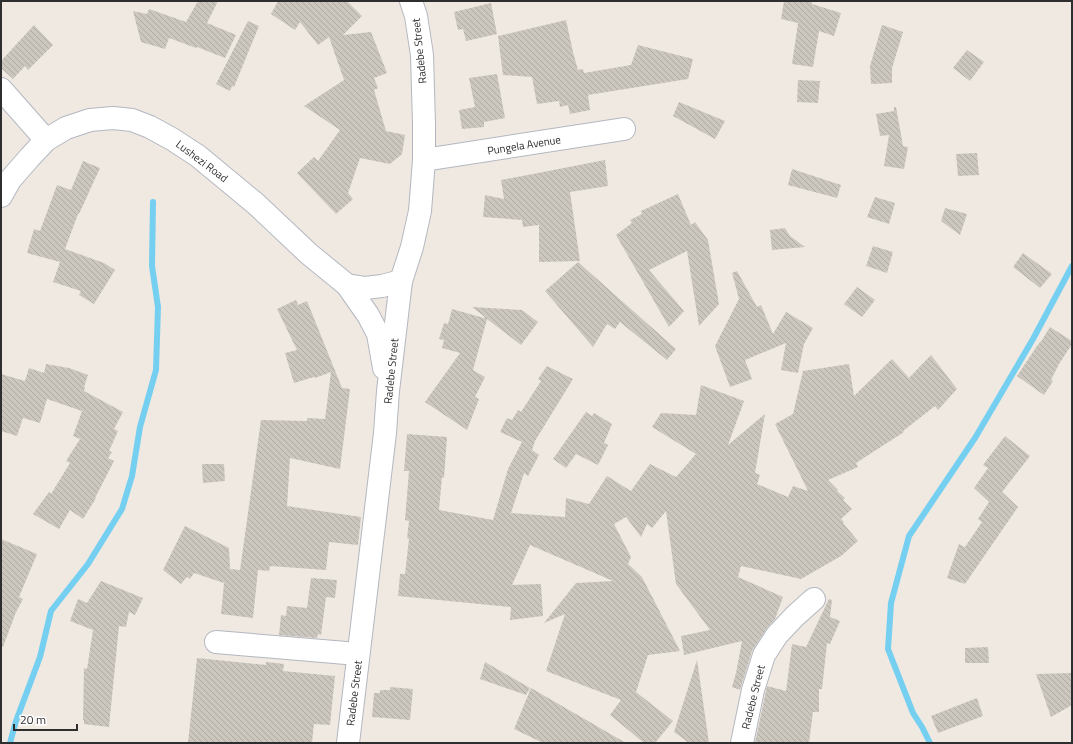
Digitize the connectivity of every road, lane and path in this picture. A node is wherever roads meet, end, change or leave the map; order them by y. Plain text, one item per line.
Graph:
1 (411, 1) edge
2 (1, 89) edge
3 (624, 130) dead end
4 (46, 140) junction
5 (424, 160) junction
6 (1, 196) edge
7 (401, 281) junction
8 (347, 285) junction
9 (388, 391) junction
10 (814, 599) dead end
11 (216, 642) dead end
12 (358, 654) junction
13 (348, 743) edge
14 (742, 743) edge

1 - 5 street, Radebe Street
2 - 4 street
3 - 5 street, Pungela Avenue
4 - 6 street, Lushezi Road
4 - 8 street, Lushezi Road
5 - 7 street, Radebe Street
7 - 8 street
7 - 9 street, Radebe Street
8 - 9 street, Lushezi Road
9 - 12 street, Radebe Street
10 - 14 street, Radebe Street
11 - 12 street
12 - 13 street, Radebe Street

